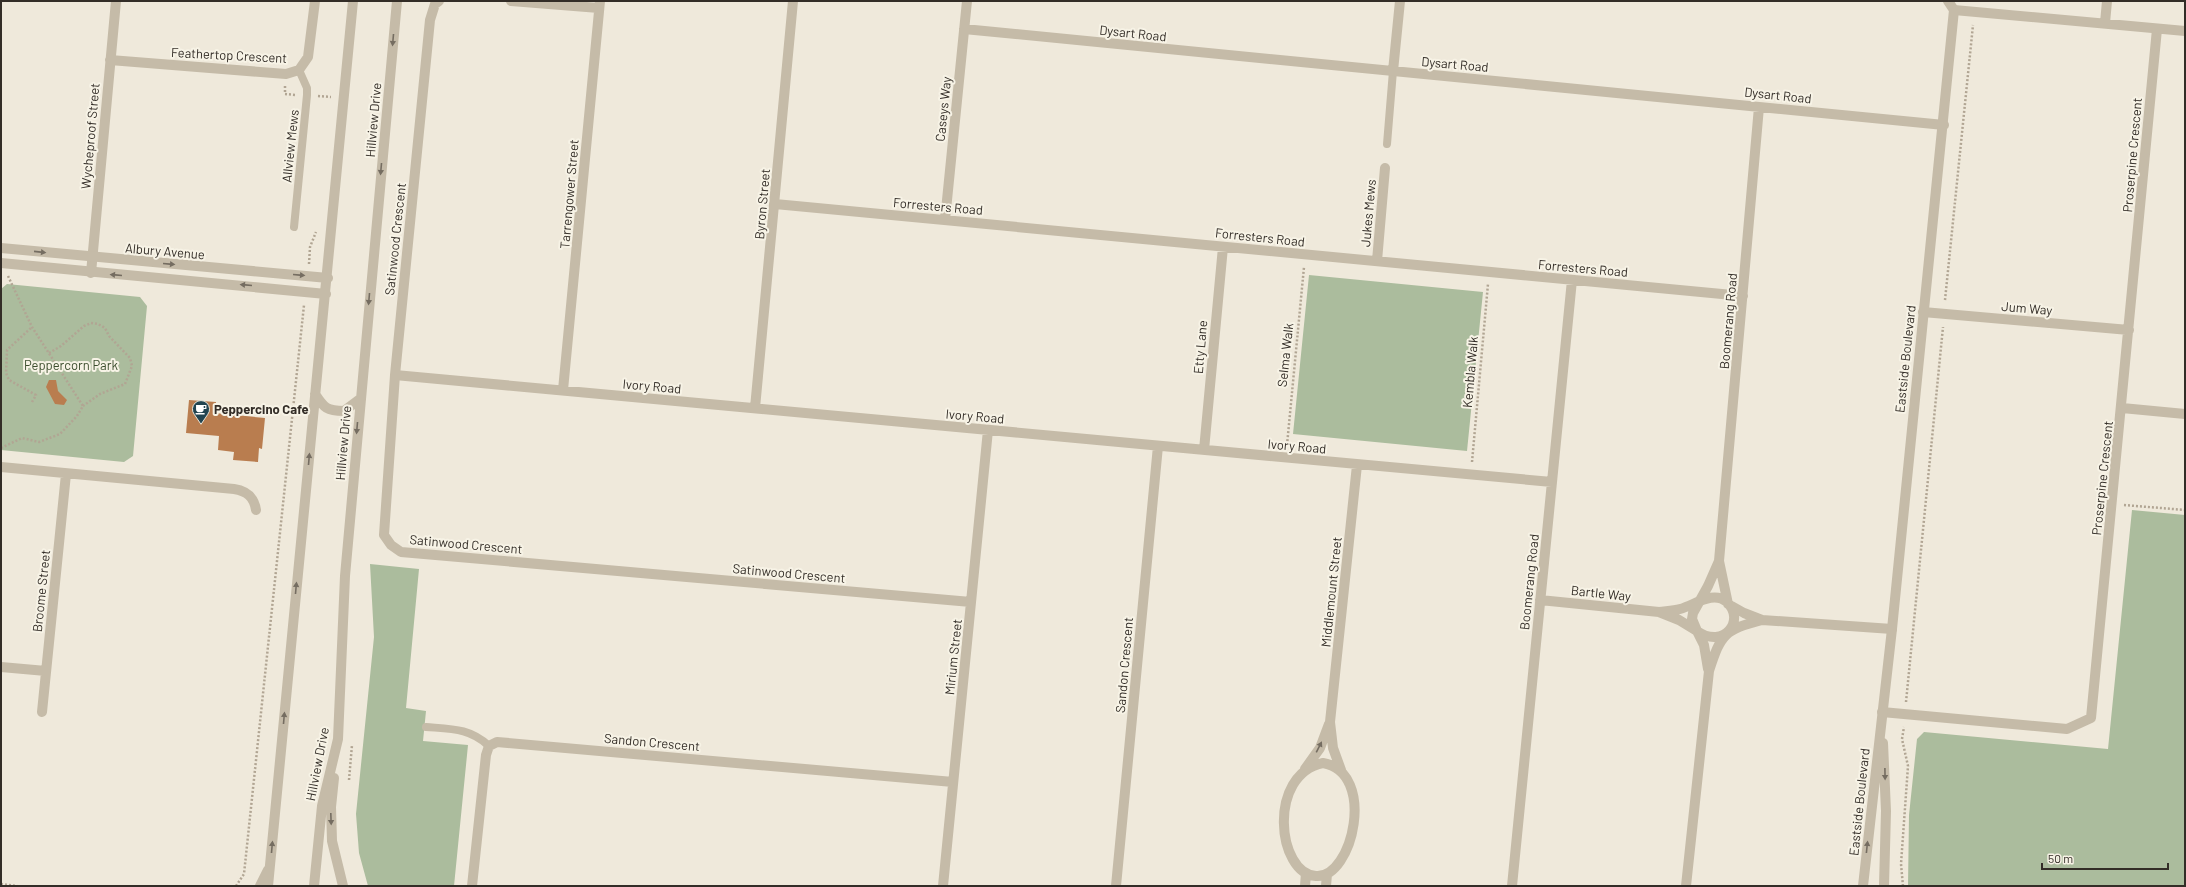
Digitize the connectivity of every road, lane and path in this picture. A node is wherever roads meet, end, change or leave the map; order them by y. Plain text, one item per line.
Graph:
1 (116, 1) edge
2 (315, 1) edge
3 (353, 1) edge
4 (397, 1) edge
5 (511, 1) edge
6 (793, 1) edge
7 (967, 1) edge
8 (1400, 1) edge
9 (1948, 1) edge
10 (2107, 1) edge
11 (436, 2) edge
12 (600, 5) edge
13 (1954, 10) junction
14 (1974, 12) junction
15 (2105, 23) junction
16 (2157, 28) junction
17 (964, 29) junction
18 (2185, 31) edge
19 (110, 60) junction
20 (299, 70) junction
21 (1393, 71) junction
22 (334, 90) dead end
23 (332, 105) dead end
24 (1759, 107) junction
25 (1944, 125) junction
26 (1387, 144) dead end
27 (1385, 168) dead end
28 (775, 204) junction
29 (945, 220) junction
30 (319, 225) dead end
31 (294, 227) dead end
32 (1223, 246) junction
33 (1, 248) edge
34 (1305, 254) junction
35 (93, 258) junction
36 (1377, 261) junction
37 (2, 263) edge
38 (1489, 272) junction
39 (91, 273) junction
40 (307, 276) junction
41 (328, 278) junction
42 (1572, 280) junction
43 (306, 291) junction
44 (326, 294) junction
45 (1743, 296) junction
46 (1923, 312) junction
47 (1944, 313) junction
48 (32, 327) junction
49 (2129, 330) junction
50 (49, 353) junction
51 (395, 375) junction
52 (563, 390) junction
53 (315, 394) junction
54 (360, 399) junction
55 (32, 402) dead end
56 (83, 406) junction
57 (755, 408) junction
58 (2122, 408) junction
59 (2185, 414) edge
60 (988, 430) junction
61 (1158, 446) junction
62 (1, 448) edge
63 (1204, 450) junction
64 (1286, 458) junction
65 (1358, 465) junction
66 (1, 467) edge
67 (66, 474) junction
68 (1470, 475) junction
69 (1552, 482) junction
70 (2112, 504) junction
71 (256, 510) dead end
72 (2185, 510) edge
73 (1719, 561) junction
74 (1540, 600) junction
75 (1700, 601) junction
76 (971, 602) junction
77 (1728, 604) junction
78 (1659, 612) junction
79 (1762, 620) junction
80 (1892, 629) junction
81 (1696, 632) junction
82 (1726, 634) junction
83 (1, 667) edge
84 (46, 671) junction
85 (1709, 671) junction
86 (42, 712) dead end
87 (1905, 714) junction
88 (1881, 716) junction
89 (1330, 722) junction
90 (426, 727) dead end
91 (338, 739) junction
92 (489, 746) junction
93 (1304, 770) junction
94 (1341, 770) junction
95 (953, 782) junction
96 (270, 864) junction
97 (1306, 873) junction
98 (1327, 874) junction
99 (1, 884) edge
100 (17, 886) edge
101 (236, 886) edge
102 (260, 886) edge
103 (268, 886) edge
104 (314, 886) edge
105 (343, 886) edge
106 (472, 886) edge
107 (943, 886) edge
108 (1116, 886) edge
109 (1305, 886) edge
110 (1326, 886) edge
111 (1512, 886) edge
112 (1686, 886) edge
113 (1863, 886) edge
114 (1884, 886) edge
115 (1902, 886) edge

1 - 19 street, Wycheproof Street
2 - 20 street, Feathertop Crescent
3 - 41 street
4 -> 54 street, Hillview Drive
5 - 12 street
6 - 28 street, Byron Street
7 - 17 street, Caseys Way
8 - 21 street
9 - 13 street
10 - 15 street
11 - 51 street, Satinwood Crescent
12 - 52 street, Tarrengower Street
13 - 14 street
13 - 25 street, Eastside Boulevard
14 - 15 street
14 - 47 path
15 - 16 street
16 - 18 street
16 - 49 street, Proserpine Crescent
17 - 21 street, Dysart Road
17 - 29 street, Caseys Way
19 - 20 street, Feathertop Crescent
19 - 35 street, Wycheproof Street
20 - 31 lane, Allview Mews
21 - 24 street, Dysart Road
21 - 26 lane
22 - 23 path
24 - 25 street, Dysart Road
24 - 45 street, Boomerang Road
25 - 46 street, Eastside Boulevard
27 - 36 street, Jukes Mews
28 - 29 street, Forresters Road
28 - 57 street, Byron Street
29 - 32 street, Forresters Road
30 - 40 path
32 - 34 street, Forresters Road
32 - 63 street, Etty Lane
33 -> 35 street, Albury Avenue
34 - 36 street, Forresters Road
34 - 64 path, Selma Walk
35 - 39 street, Wycheproof Street
35 -> 40 street, Albury Avenue
36 - 38 street, Forresters Road
37 - 39 street
37 - 48 path
38 - 42 street, Forresters Road
38 - 68 path, Kembla Walk
43 -> 39 street
40 - 41 street, Albury Avenue
41 - 44 street
42 - 45 street, Forresters Road
42 - 69 street, Boomerang Road
43 - 44 street
43 - 101 path
44 - 53 street
45 - 73 street, Boomerang Road
46 - 47 street, Jum Way
46 - 80 street, Eastside Boulevard
47 - 49 street, Jum Way
47 - 87 path
48 - 50 path
48 - 55 path
49 - 58 street, Proserpine Crescent
50 - 56 path
50 - 56 path
51 - 52 street, Ivory Road
51 - 76 street, Satinwood Crescent
52 - 57 street, Ivory Road
53 - 54 street
96 -> 53 street
54 -> 91 street, Hillview Drive
56 - 62 path
57 - 60 street, Ivory Road
58 - 59 street
58 - 70 street, Proserpine Crescent
60 - 61 street, Ivory Road
60 - 76 street, Mirium Street
61 - 63 street, Ivory Road
61 - 108 street, Sandon Crescent
63 - 64 street, Ivory Road
64 - 65 street, Ivory Road
65 - 68 street, Ivory Road
65 - 89 street, Middlemount Street
66 - 67 street
67 - 71 street
67 - 84 street, Broome Street
68 - 69 street, Ivory Road
69 - 74 street, Boomerang Road
70 - 72 path
70 - 87 street, Proserpine Crescent
73 - 75 street
73 - 77 street
74 - 78 street, Bartle Way
74 - 111 street, Boomerang Road
75 - 77 street
75 - 78 street
75 - 81 street
76 - 95 street, Mirium Street
77 - 79 street
77 - 82 street
78 - 81 street
79 - 80 street
79 - 82 street
80 - 88 street, Eastside Boulevard
81 - 82 street
81 - 85 street
82 - 85 street
83 - 84 street
84 - 86 street, Broome Street
85 - 112 street
87 - 88 street, Proserpine Crescent
87 - 115 path
113 -> 88 street, Eastside Boulevard
88 -> 114 street, Eastside Boulevard
93 -> 89 street, Middlemount Street
89 - 94 street, Middlemount Street
90 - 92 lane
91 - 104 street, Hillview Drive
91 -> 105 street
92 - 95 street, Sandon Crescent
92 - 106 street
93 - 94 street
93 - 97 street
94 - 98 street
95 - 107 street, Mirium Street
96 - 102 street
96 - 103 street
97 - 98 street
97 - 109 street
98 - 110 street
99 - 100 path

